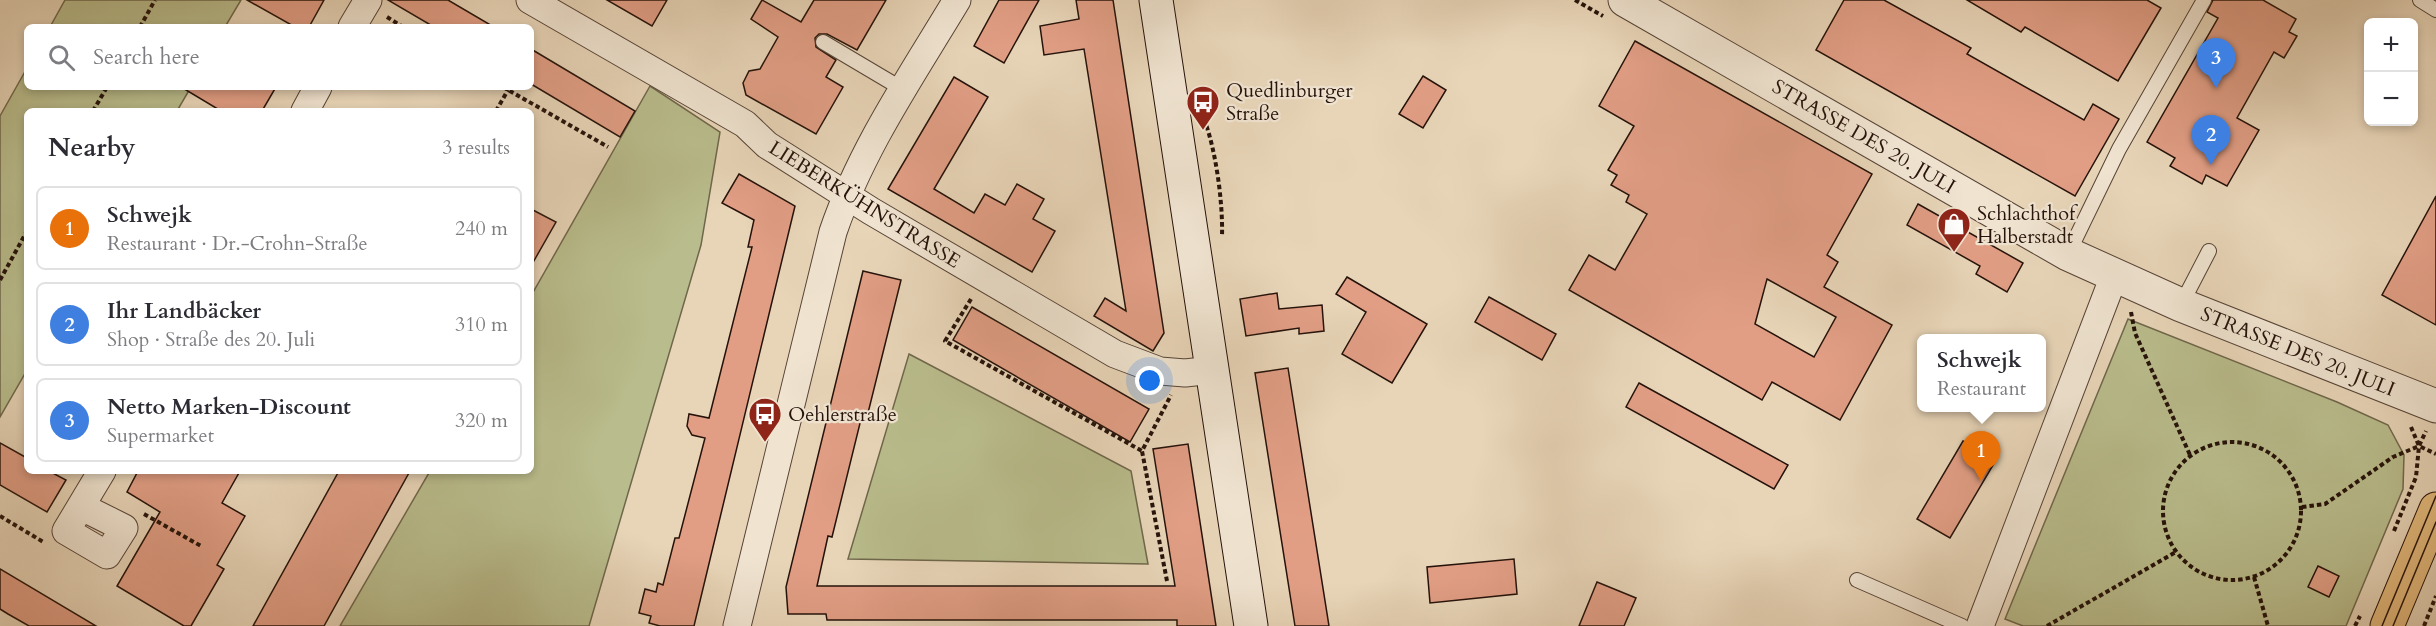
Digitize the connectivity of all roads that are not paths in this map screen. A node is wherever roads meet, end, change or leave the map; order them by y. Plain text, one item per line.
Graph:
1 (368, 0) edge
2 (530, 0) edge
3 (957, 0) edge
4 (1155, 0) edge
5 (1625, 0) edge
6 (2204, 0) edge
7 (2420, 0) edge
8 (2436, 10) edge
9 (354, 24) edge
10 (823, 42) dead end
11 (316, 90) edge
12 (903, 90) junction
13 (307, 108) edge
14 (846, 194) junction
15 (2209, 250) dead end
16 (2068, 254) junction
17 (2114, 276) junction
18 (2181, 305) junction
19 (1198, 371) junction
20 (2432, 416) edge
21 (100, 474) edge
22 (82, 507) junction
23 (2436, 509) edge
24 (1857, 580) dead end
25 (2374, 620) edge
26 (737, 626) edge
27 (1251, 626) edge
28 (1962, 626) edge
29 (1980, 626) edge

1 - 9 street
2 - 14 street, LIEBERKÜHNSTRASSE
3 - 12 street
4 - 19 street
5 - 16 street, STRASSE DES 20. JULI
6 - 16 lane
7 - 8 lane
10 - 12 lane
11 - 13 street
12 - 14 street
14 - 19 street, LIEBERKÜHNSTRASSE
14 - 26 street
15 - 18 lane
16 - 17 street, STRASSE DES 20. JULI
17 - 18 street, STRASSE DES 20. JULI
17 - 29 street
18 - 20 street, STRASSE DES 20. JULI
19 - 27 street
21 - 22 street
22 - 22 street
23 - 25 main road
24 - 28 lane

